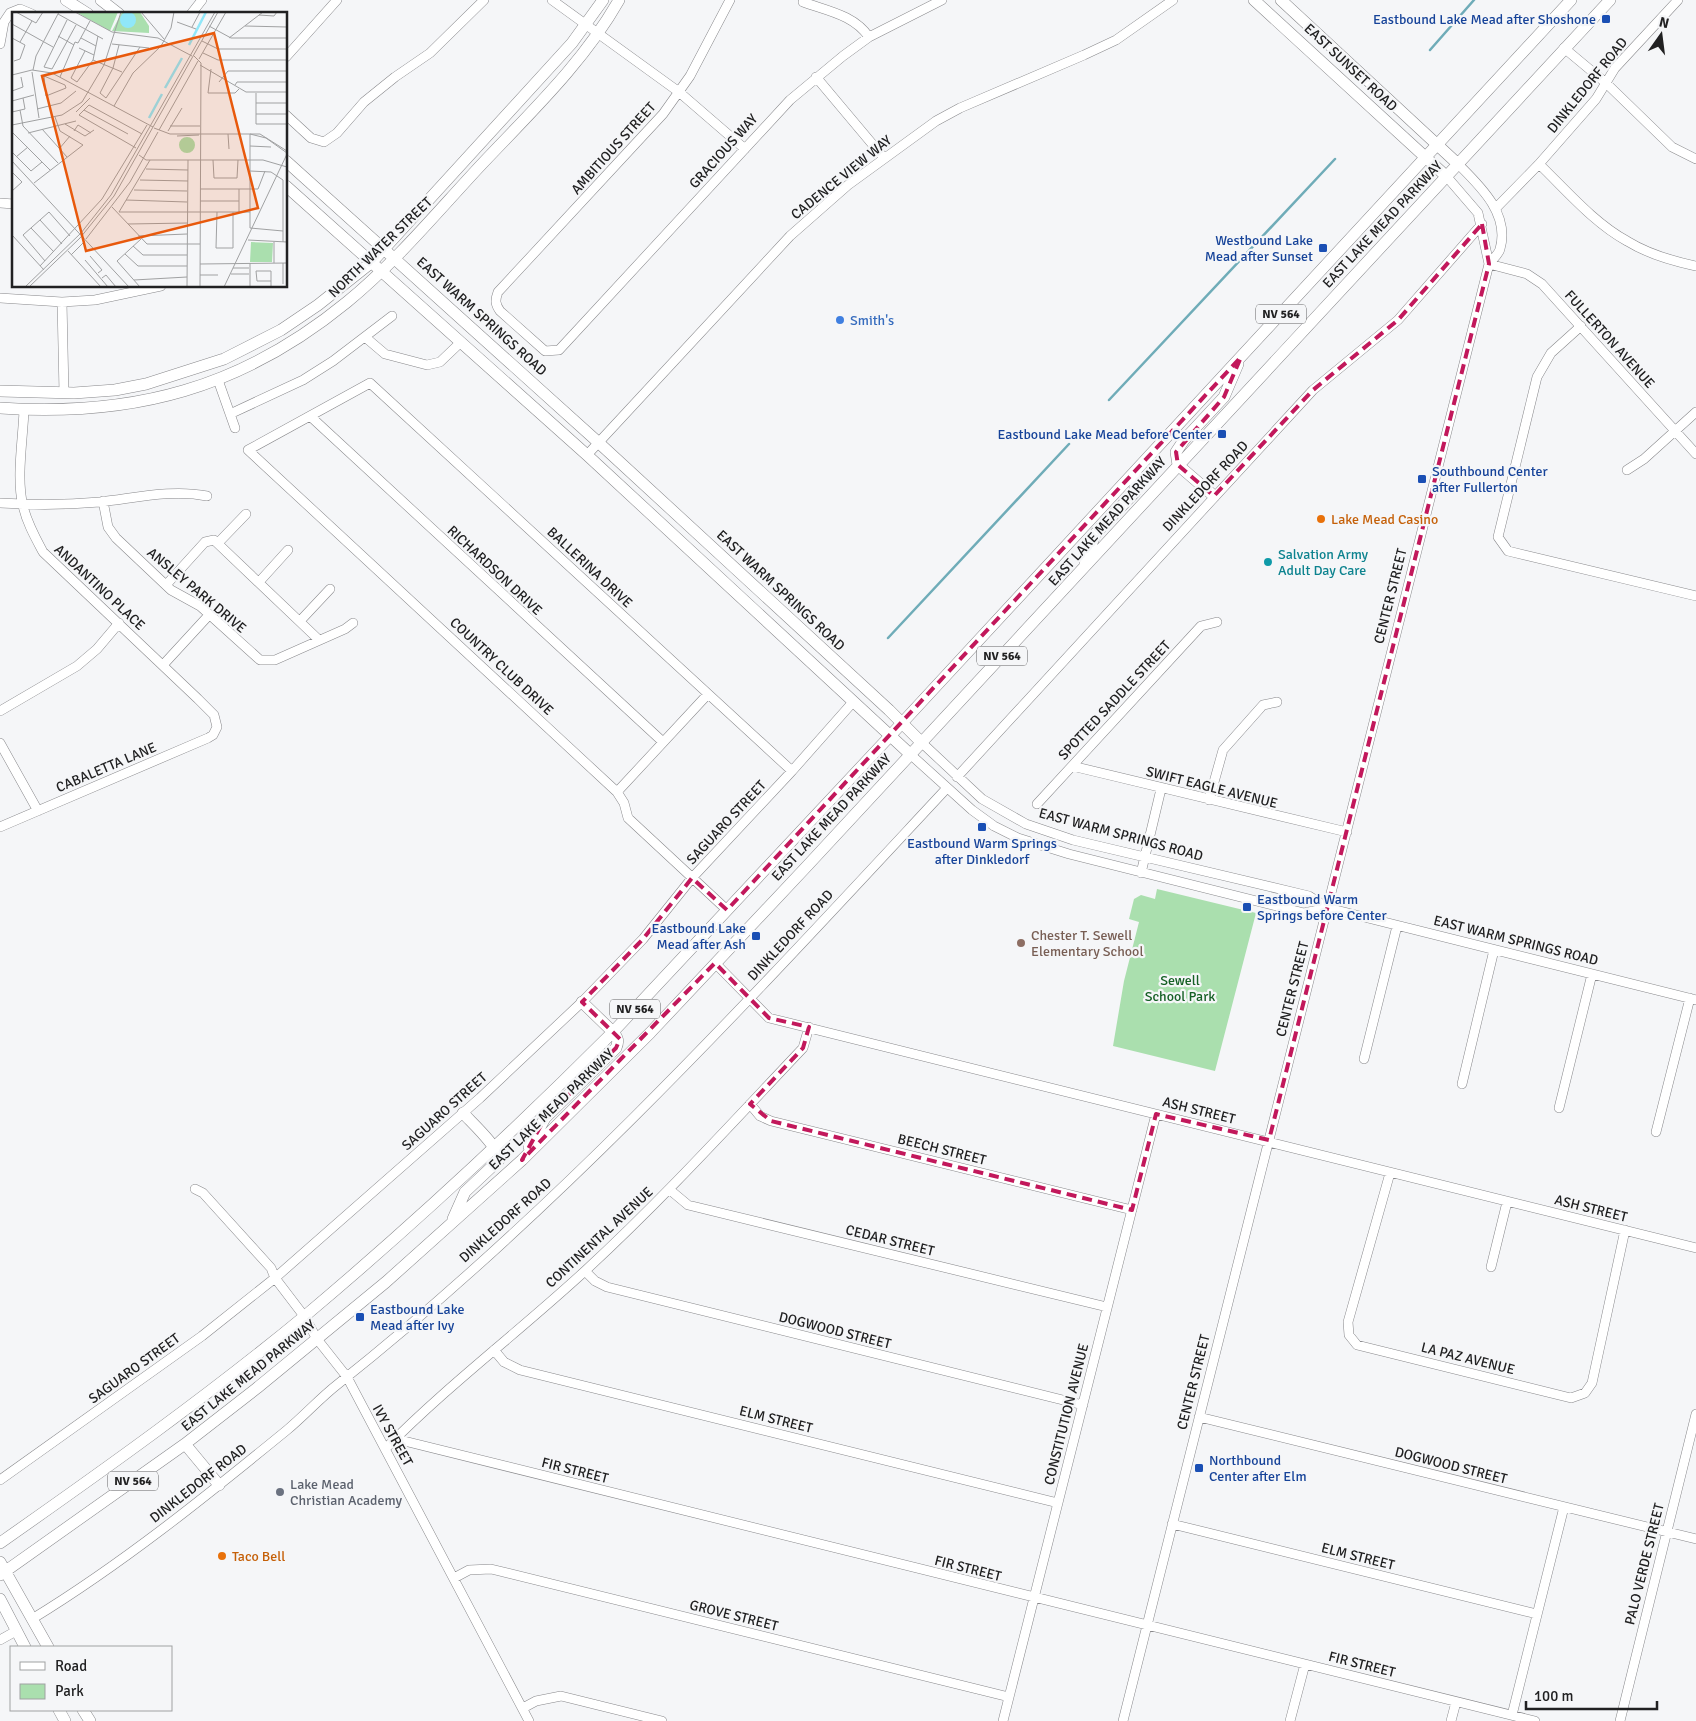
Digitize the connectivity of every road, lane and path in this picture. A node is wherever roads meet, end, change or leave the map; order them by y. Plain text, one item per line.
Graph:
1 (66, 0) edge
2 (101, 0) edge
3 (202, 0) edge
4 (338, 0) edge
5 (484, 0) edge
6 (552, 0) edge
7 (603, 0) edge
8 (619, 0) edge
9 (730, 0) edge
10 (942, 0) edge
11 (1173, 0) edge
12 (1254, 0) edge
13 (1281, 0) edge
14 (1571, 0) edge
15 (1610, 0) edge
16 (1678, 0) edge
17 (803, 2) dead end
18 (28, 12) edge
19 (85, 12) edge
20 (117, 12) edge
21 (193, 12) edge
22 (586, 26) junction
23 (598, 34) junction
24 (870, 37) junction
25 (0, 44) edge
26 (1564, 48) junction
27 (288, 55) edge
28 (816, 77) junction
29 (1606, 84) junction
30 (679, 92) junction
31 (288, 116) edge
32 (1438, 145) junction
33 (745, 149) junction
34 (1426, 157) junction
35 (884, 158) junction
36 (1696, 159) edge
37 (288, 162) edge
38 (1540, 164) junction
39 (1459, 165) junction
40 (1447, 177) junction
41 (288, 188) edge
42 (1496, 208) junction
43 (1482, 224) junction
44 (385, 248) junction
45 (394, 257) junction
46 (1489, 264) junction
47 (1696, 266) edge
48 (376, 267) junction
49 (153, 288) edge
50 (0, 298) edge
51 (62, 302) junction
52 (392, 316) dead end
53 (1580, 326) junction
54 (365, 337) junction
55 (461, 342) junction
56 (551, 352) joint
57 (1241, 357) junction
58 (218, 380) junction
59 (0, 391) edge
60 (64, 394) junction
61 (0, 408) edge
62 (24, 410) junction
63 (1696, 412) edge
64 (230, 414) junction
65 (310, 416) junction
66 (235, 428) dead end
67 (1675, 431) junction
68 (599, 443) junction
69 (1696, 454) edge
70 (587, 455) junction
71 (1178, 465) junction
72 (1627, 470) dead end
73 (1136, 471) junction
74 (208, 496) dead end
75 (1214, 496) junction
76 (103, 501) junction
77 (0, 503) edge
78 (22, 504) junction
79 (246, 514) dead end
80 (218, 543) junction
81 (712, 547) junction
82 (288, 550) dead end
83 (700, 559) junction
84 (1082, 570) junction
85 (258, 582) junction
86 (166, 584) junction
87 (330, 589) dead end
88 (1696, 596) edge
89 (209, 614) junction
90 (300, 621) junction
91 (1217, 622) dead end
92 (352, 623) dead end
93 (119, 624) junction
94 (319, 640) junction
95 (163, 666) junction
96 (708, 694) junction
97 (853, 702) junction
98 (1277, 702) dead end
99 (0, 712) edge
100 (902, 723) junction
101 (217, 726) joint
102 (890, 736) junction
103 (663, 742) junction
104 (921, 742) junction
105 (0, 743) edge
106 (910, 754) junction
107 (1072, 766) junction
108 (792, 771) junction
109 (957, 777) junction
110 (947, 788) junction
111 (1161, 789) junction
112 (617, 792) junction
113 (1209, 800) junction
114 (1037, 804) dead end
115 (38, 811) junction
116 (0, 827) edge
117 (1347, 832) junction
118 (1145, 857) junction
119 (1141, 873) junction
120 (692, 878) junction
121 (1328, 908) junction
122 (727, 910) junction
123 (1397, 926) junction
124 (1494, 950) junction
125 (715, 963) junction
126 (1592, 974) junction
127 (749, 998) junction
128 (1693, 999) edge
129 (582, 1002) junction
130 (809, 1027) junction
131 (613, 1032) junction
132 (1364, 1059) dead end
133 (1462, 1084) dead end
134 (750, 1104) junction
135 (1559, 1108) dead end
136 (463, 1113) junction
137 (1156, 1114) junction
138 (1656, 1132) dead end
139 (1269, 1140) junction
140 (494, 1148) junction
141 (522, 1160) junction
142 (1390, 1173) junction
143 (195, 1189) dead end
144 (670, 1190) junction
145 (1507, 1202) junction
146 (1132, 1210) junction
147 (450, 1225) junction
148 (1625, 1230) junction
149 (1696, 1248) edge
150 (1491, 1267) dead end
151 (585, 1271) junction
152 (275, 1278) junction
153 (1107, 1307) junction
154 (304, 1316) junction
155 (317, 1339) junction
156 (494, 1350) junction
157 (347, 1377) junction
158 (1083, 1405) junction
159 (1696, 1414) edge
160 (1199, 1417) junction
161 (396, 1439) junction
162 (185, 1444) junction
163 (385, 1449) junction
164 (0, 1480) edge
165 (219, 1486) junction
166 (1058, 1503) junction
167 (1564, 1507) junction
168 (1172, 1524) junction
169 (1666, 1532) junction
170 (1696, 1538) edge
171 (0, 1543) edge
172 (2, 1570) edge
173 (454, 1578) junction
174 (0, 1599) edge
175 (1034, 1599) junction
176 (1537, 1614) junction
177 (32, 1619) junction
178 (1147, 1625) junction
179 (16, 1630) junction
180 (0, 1640) edge
181 (24, 1646) edge
182 (47, 1646) edge
183 (1305, 1664) junction
184 (1009, 1697) junction
185 (1456, 1702) junction
186 (522, 1708) junction
187 (1512, 1715) junction
188 (529, 1721) edge
189 (662, 1721) edge
190 (1003, 1721) edge
191 (1123, 1721) edge
192 (1290, 1721) edge
193 (1451, 1721) edge
194 (1535, 1721) edge
195 (1620, 1721) edge

1 - 19 main road
2 - 20 main road
3 - 21 street
4 - 27 street
5 - 31 street
6 - 22 street
7 - 22 main road, NORTH WATER STREET
8 - 23 main road, NORTH WATER STREET
9 - 30 street, AMBITIOUS STREET
10 - 24 street, GRACIOUS WAY
11 - 35 street, CADENCE VIEW WAY
12 - 34 main road, EAST SUNSET ROAD
13 - 32 main road, EAST SUNSET ROAD
14 - 32 main road, EAST LAKE MEAD PARKWAY / NV 564
15 - 26 main road, EAST LAKE MEAD PARKWAY / NV 564
16 - 29 street, DINKLEDORF ROAD
17 - 24 street
18 - 25 street
22 - 23 street
22 - 44 main road, NORTH WATER STREET
23 - 30 street
23 - 45 main road, NORTH WATER STREET
24 - 28 street, GRACIOUS WAY
26 - 29 street
26 - 39 main road, EAST LAKE MEAD PARKWAY / NV 564
28 - 33 street, GRACIOUS WAY
28 - 35 street
29 - 36 street
29 - 38 street, DINKLEDORF ROAD
30 - 33 street
30 - 56 street, AMBITIOUS STREET
32 - 34 main road, EAST LAKE MEAD PARKWAY / NV 564
32 - 39 main road, CENTER STREET
33 - 56 street, GRACIOUS WAY
34 - 40 main road, CENTER STREET
34 - 57 main road, EAST LAKE MEAD PARKWAY / NV 564
35 - 68 street, CADENCE VIEW WAY
37 - 44 main road, EAST WARM SPRINGS ROAD
38 - 42 street, DINKLEDORF ROAD
38 - 47 street
39 - 40 main road, EAST LAKE MEAD PARKWAY / NV 564
39 - 42 street, CENTER STREET
40 - 43 street, CENTER STREET
40 - 71 main road, EAST LAKE MEAD PARKWAY / NV 564
41 - 48 main road, EAST WARM SPRINGS ROAD
42 - 46 street, CENTER STREET
43 - 46 street, CENTER STREET
43 - 75 street, DINKLEDORF ROAD
44 - 45 main road, EAST WARM SPRINGS ROAD
44 - 48 main road, NORTH WATER STREET
45 - 48 main road, NORTH WATER STREET
45 - 68 main road, EAST WARM SPRINGS ROAD
46 - 53 street, FULLERTON AVENUE
46 - 117 street, CENTER STREET
48 - 55 main road, EAST WARM SPRINGS ROAD
48 - 58 main road, NORTH WATER STREET
48 - 60 main road, NORTH WATER STREET
49 - 51 street
50 - 51 street
51 - 60 street
52 - 54 street
53 - 67 street, FULLERTON AVENUE
53 - 88 street
54 - 55 street
54 - 64 street
55 - 70 main road, EAST WARM SPRINGS ROAD
57 - 71 main road
57 - 73 main road, EAST LAKE MEAD PARKWAY / NV 564
58 - 62 main road, NORTH WATER STREET
58 - 64 street
59 - 60 main road, NORTH WATER STREET
61 - 62 main road, NORTH WATER STREET
62 - 78 street, ANDANTINO PLACE
63 - 67 street
64 - 66 street
65 - 96 street, BALLERINA DRIVE
65 - 103 street, RICHARDSON DRIVE
65 - 112 street, COUNTRY CLUB DRIVE
67 - 69 street, FULLERTON AVENUE
67 - 72 street
68 - 70 street, CADENCE VIEW WAY
68 - 81 main road, EAST WARM SPRINGS ROAD
70 - 83 main road, EAST WARM SPRINGS ROAD
71 - 75 main road
71 - 84 main road, EAST LAKE MEAD PARKWAY / NV 564
73 - 84 main road
73 - 100 main road, EAST LAKE MEAD PARKWAY / NV 564
74 - 76 street
75 - 109 street, DINKLEDORF ROAD
76 - 78 street
76 - 86 street, ANSLEY PARK DRIVE
77 - 78 street
78 - 93 street, ANDANTINO PLACE
79 - 80 street
80 - 85 street
80 - 86 street
81 - 83 main road
81 - 100 main road, EAST WARM SPRINGS ROAD
82 - 85 street
83 - 97 main road, EAST WARM SPRINGS ROAD
84 - 104 main road, EAST LAKE MEAD PARKWAY / NV 564
85 - 90 street
86 - 89 street, ANSLEY PARK DRIVE
87 - 90 street
89 - 94 street, ANSLEY PARK DRIVE
89 - 95 street
90 - 94 street
91 - 107 street, SPOTTED SADDLE STREET
92 - 94 street, ANSLEY PARK DRIVE
93 - 95 street, ANDANTINO PLACE
93 - 99 street
95 - 101 street, ANDANTINO PLACE
96 - 103 street
96 - 108 street, BALLERINA DRIVE
97 - 102 main road, EAST WARM SPRINGS ROAD
97 - 108 street, SAGUARO STREET
98 - 113 street
100 - 102 main road, EAST LAKE MEAD PARKWAY / NV 564
100 - 104 main road, EAST WARM SPRINGS ROAD
101 - 115 street, CABALETTA LANE
102 - 106 main road, EAST WARM SPRINGS ROAD
102 - 122 main road, EAST LAKE MEAD PARKWAY / NV 564
103 - 112 street
104 - 106 main road, EAST LAKE MEAD PARKWAY / NV 564
104 - 109 street, EAST WARM SPRINGS ROAD
105 - 115 street
106 - 110 street, EAST WARM SPRINGS ROAD
106 - 125 main road, EAST LAKE MEAD PARKWAY / NV 564
107 - 111 street, SWIFT EAGLE AVENUE
107 - 114 street, SPOTTED SADDLE STREET
108 - 120 street, SAGUARO STREET
109 - 118 street, EAST WARM SPRINGS ROAD
110 - 119 street, EAST WARM SPRINGS ROAD
110 - 127 street, DINKLEDORF ROAD
111 - 113 street, SWIFT EAGLE AVENUE
111 - 118 street
112 - 120 street, COUNTRY CLUB DRIVE
113 - 117 street, SWIFT EAGLE AVENUE
115 - 116 street, CABALETTA LANE
117 - 121 street, CENTER STREET
118 - 119 street
118 - 121 street, EAST WARM SPRINGS ROAD
119 - 121 street, EAST WARM SPRINGS ROAD
120 - 122 street, COUNTRY CLUB DRIVE
120 - 129 street, SAGUARO STREET
121 - 123 street, EAST WARM SPRINGS ROAD
121 - 139 street, CENTER STREET
122 - 131 main road, EAST LAKE MEAD PARKWAY / NV 564
123 - 124 street, EAST WARM SPRINGS ROAD
123 - 132 street
124 - 126 street, EAST WARM SPRINGS ROAD
124 - 133 street
125 - 127 street, ASH STREET
125 - 141 main road, EAST LAKE MEAD PARKWAY / NV 564
126 - 128 street, EAST WARM SPRINGS ROAD
126 - 135 street
127 - 130 street, ASH STREET
127 - 157 street, DINKLEDORF ROAD
128 - 138 street
129 - 131 main road
129 - 136 street, SAGUARO STREET
130 - 134 street, CONTINENTAL AVENUE
130 - 137 street, ASH STREET
131 - 140 main road, EAST LAKE MEAD PARKWAY / NV 564
131 - 141 main road
134 - 144 street, CONTINENTAL AVENUE
134 - 146 street, BEECH STREET
136 - 140 main road
136 - 152 street, SAGUARO STREET
137 - 139 street, ASH STREET
137 - 146 street, CONSTITUTION AVENUE
139 - 142 street, ASH STREET
139 - 160 street, CENTER STREET
140 - 147 main road
140 - 154 main road, EAST LAKE MEAD PARKWAY / NV 564
141 - 147 main road, EAST LAKE MEAD PARKWAY / NV 564
142 - 145 street, ASH STREET
142 - 148 street, LA PAZ AVENUE
143 - 152 street, IVY STREET
144 - 151 street, CONTINENTAL AVENUE
144 - 153 street, CEDAR STREET
145 - 148 street, ASH STREET
145 - 150 street
146 - 153 street, CONSTITUTION AVENUE
147 - 155 main road, EAST LAKE MEAD PARKWAY / NV 564
148 - 149 street, ASH STREET
151 - 156 street, CONTINENTAL AVENUE
151 - 158 street, DOGWOOD STREET
152 - 154 street, IVY STREET
152 - 164 street, SAGUARO STREET
153 - 158 street, CONSTITUTION AVENUE
154 - 155 street, IVY STREET
154 - 171 main road, EAST LAKE MEAD PARKWAY / NV 564
155 - 157 street, IVY STREET
155 - 162 main road, EAST LAKE MEAD PARKWAY / NV 564
156 - 161 street, CONTINENTAL AVENUE
156 - 166 street, ELM STREET
157 - 163 street, IVY STREET
157 - 165 street, DINKLEDORF ROAD
158 - 166 street, CONSTITUTION AVENUE
159 - 169 street, PALO VERDE STREET
160 - 167 street, DOGWOOD STREET
160 - 168 street, CENTER STREET
161 - 163 street, CONTINENTAL AVENUE
161 - 175 street, FIR STREET
162 - 165 main road
162 - 172 main road, EAST LAKE MEAD PARKWAY / NV 564
163 - 173 street, IVY STREET
165 - 177 street, DINKLEDORF ROAD
166 - 175 street, CONSTITUTION AVENUE
167 - 169 street, DOGWOOD STREET
167 - 176 street
168 - 176 street, ELM STREET
168 - 178 street, CENTER STREET
169 - 170 street, DOGWOOD STREET
169 - 195 street, PALO VERDE STREET
172 - 177 main road
173 - 184 street, GROVE STREET
173 - 186 street, IVY STREET
174 - 179 main road
175 - 178 street, FIR STREET
175 - 184 street, CONSTITUTION AVENUE
176 - 187 street
177 - 182 main road
178 - 183 street, FIR STREET
178 - 191 street, CENTER STREET
179 - 180 street
179 - 181 main road
183 - 185 street, FIR STREET
183 - 192 street
184 - 190 street, CONSTITUTION AVENUE
185 - 187 street, FIR STREET
185 - 193 street
186 - 188 street, IVY STREET
186 - 189 street
187 - 194 street, FIR STREET

